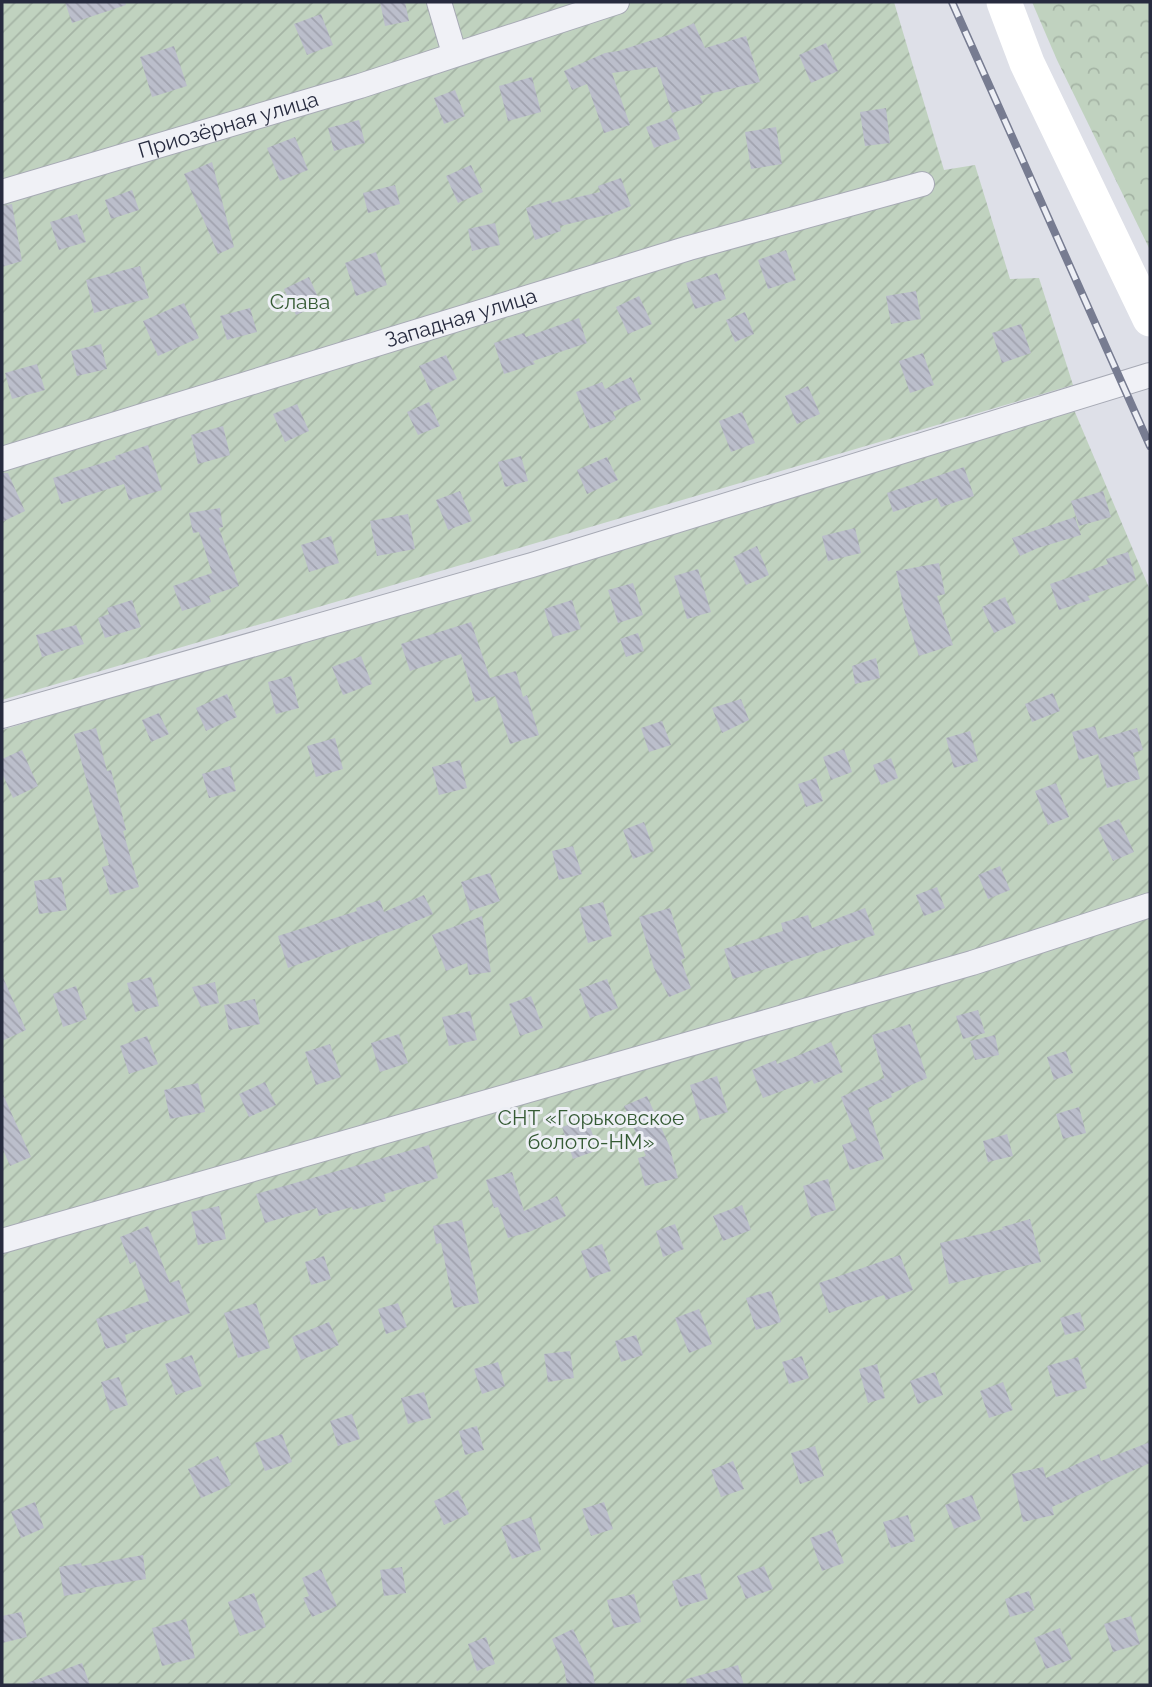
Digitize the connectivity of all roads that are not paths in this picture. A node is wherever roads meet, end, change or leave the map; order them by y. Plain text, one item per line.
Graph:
1 (439, 2) edge
2 (617, 2) edge
3 (1004, 2) edge
4 (454, 53) junction
5 (922, 184) dead end
6 (2, 192) edge
7 (1150, 319) edge
8 (1150, 375) edge
9 (2, 459) edge
10 (2, 716) edge
11 (1150, 905) edge
12 (2, 1241) edge

1 - 4 street
2 - 4 street, Приозёрная улица
3 - 7 street
4 - 6 street, Приозёрная улица
5 - 9 street, Западная улица
8 - 10 street
11 - 12 street

